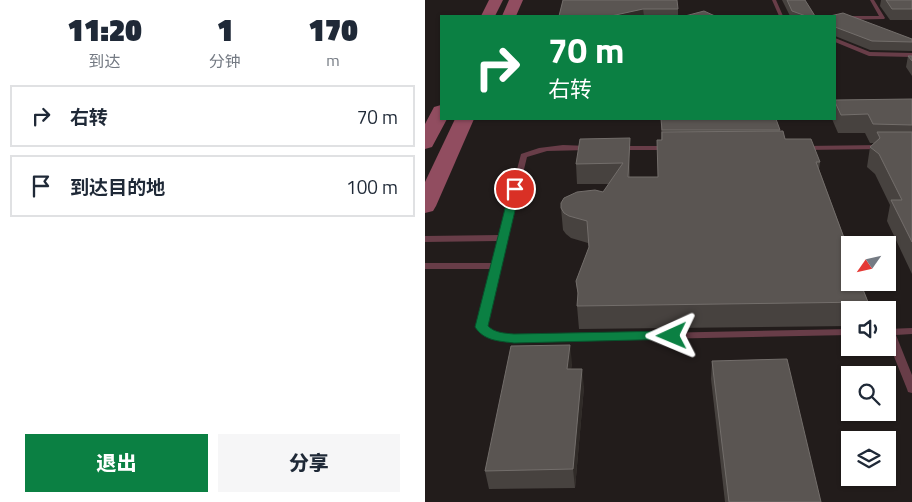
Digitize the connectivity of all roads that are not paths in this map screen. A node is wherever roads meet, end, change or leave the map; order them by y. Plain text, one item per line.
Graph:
1 (496, 0) edge
2 (516, 0) edge
3 (774, 0) edge
4 (873, 2) edge
5 (883, 2) edge
6 (488, 15) edge
7 (509, 15) edge
8 (781, 15) edge
9 (836, 18) edge
10 (836, 40) edge
11 (912, 55) edge
12 (440, 112) edge
13 (464, 120) edge
14 (425, 143) edge
15 (893, 147) edge
16 (597, 148) edge
17 (607, 148) edge
18 (677, 148) edge
19 (796, 148) edge
20 (425, 206) edge
21 (425, 238) edge
22 (503, 238) junction
23 (425, 266) edge
24 (496, 266) junction
25 (912, 331) edge
26 (841, 332) edge
27 (896, 332) edge
28 (896, 349) edge
29 (912, 389) edge

1 - 6 main road
2 - 7 main road
3 - 8 lane
4 - 5 lane
4 - 9 lane
10 - 11 lane
12 - 14 main road
13 - 20 main road
15 - 19 lane
16 - 22 lane
17 - 18 lane
21 - 22 lane
22 - 24 lane
23 - 24 lane
24 - 26 lane
25 - 27 lane
28 - 29 lane

